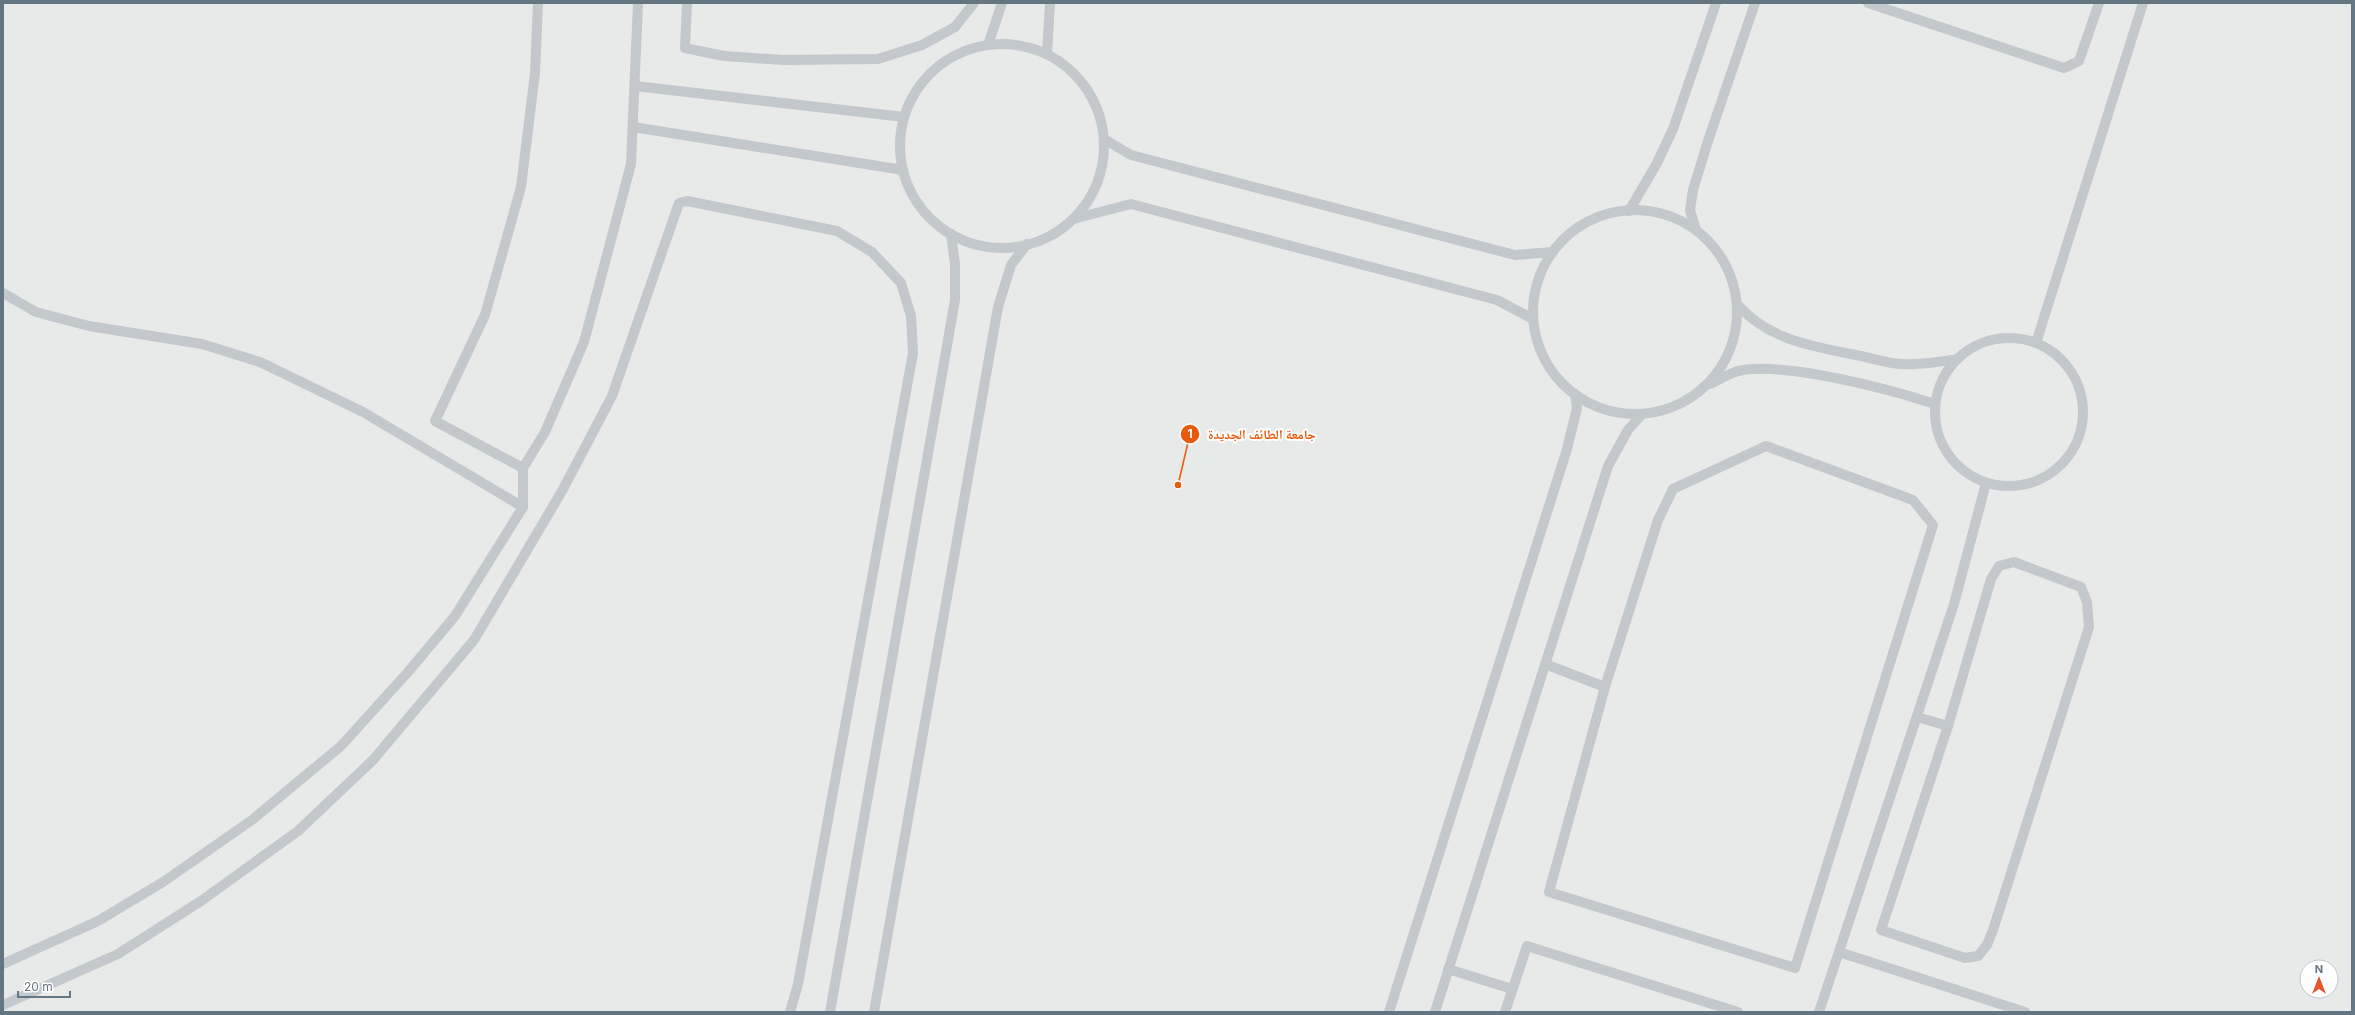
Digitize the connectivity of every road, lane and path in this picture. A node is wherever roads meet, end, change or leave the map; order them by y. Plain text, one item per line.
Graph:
1 (538, 3) edge
2 (638, 3) edge
3 (686, 3) edge
4 (974, 3) edge
5 (1002, 3) edge
6 (1050, 3) edge
7 (1716, 3) edge
8 (1755, 3) edge
9 (1868, 3) edge
10 (2099, 3) edge
11 (2143, 3) edge
12 (988, 45) junction
13 (1047, 54) junction
14 (635, 86) junction
15 (904, 117) junction
16 (633, 127) junction
17 (1104, 139) junction
18 (903, 170) junction
19 (1629, 211) junction
20 (1073, 219) junction
21 (1696, 230) junction
22 (951, 234) junction
23 (1026, 244) junction
24 (1553, 252) junction
25 (3, 293) edge
26 (1738, 305) junction
27 (1533, 319) junction
28 (2036, 343) junction
29 (1957, 358) junction
30 (1706, 385) junction
31 (1575, 394) junction
32 (1935, 404) junction
33 (1642, 414) junction
34 (523, 468) junction
35 (1986, 482) junction
36 (523, 507) junction
37 (1545, 664) junction
38 (1605, 687) junction
39 (1917, 717) junction
40 (1948, 726) junction
41 (1839, 952) junction
42 (3, 964) edge
43 (1448, 969) junction
44 (1512, 989) junction
45 (3, 1005) edge
46 (790, 1012) edge
47 (830, 1012) edge
48 (874, 1012) edge
49 (1388, 1012) edge
50 (1435, 1012) edge
51 (1505, 1012) edge
52 (1738, 1012) edge
53 (1819, 1012) edge
54 (2025, 1012) edge

1 - 34 lane
2 - 14 lane
3 - 4 lane
5 - 12 lane
6 - 13 lane
7 - 19 lane
8 - 21 lane
9 - 10 lane
11 - 28 lane
12 - 13 lane
12 - 15 lane
13 - 17 lane
14 - 15 lane
14 - 16 lane
15 - 18 lane
16 - 18 lane
16 - 34 lane
17 - 20 lane
17 - 24 lane
18 - 22 lane
19 - 21 lane
19 - 24 lane
20 - 23 lane
20 - 27 lane
21 - 26 lane
22 - 23 lane
22 - 47 lane
23 - 48 lane
24 - 27 lane
25 - 36 lane
26 - 29 lane
26 - 30 lane
27 - 31 lane
28 - 29 lane
28 - 35 lane
29 - 32 lane
30 - 32 lane
30 - 33 lane
31 - 33 lane
31 - 49 lane
32 - 35 lane
33 - 37 lane
34 - 36 lane
35 - 39 lane
36 - 42 lane
37 - 38 lane
37 - 43 lane
38 - 38 lane
39 - 40 lane
39 - 41 lane
40 - 40 lane
41 - 53 lane
41 - 54 lane
43 - 44 lane
43 - 50 lane
44 - 51 lane
44 - 52 lane
45 - 46 lane

